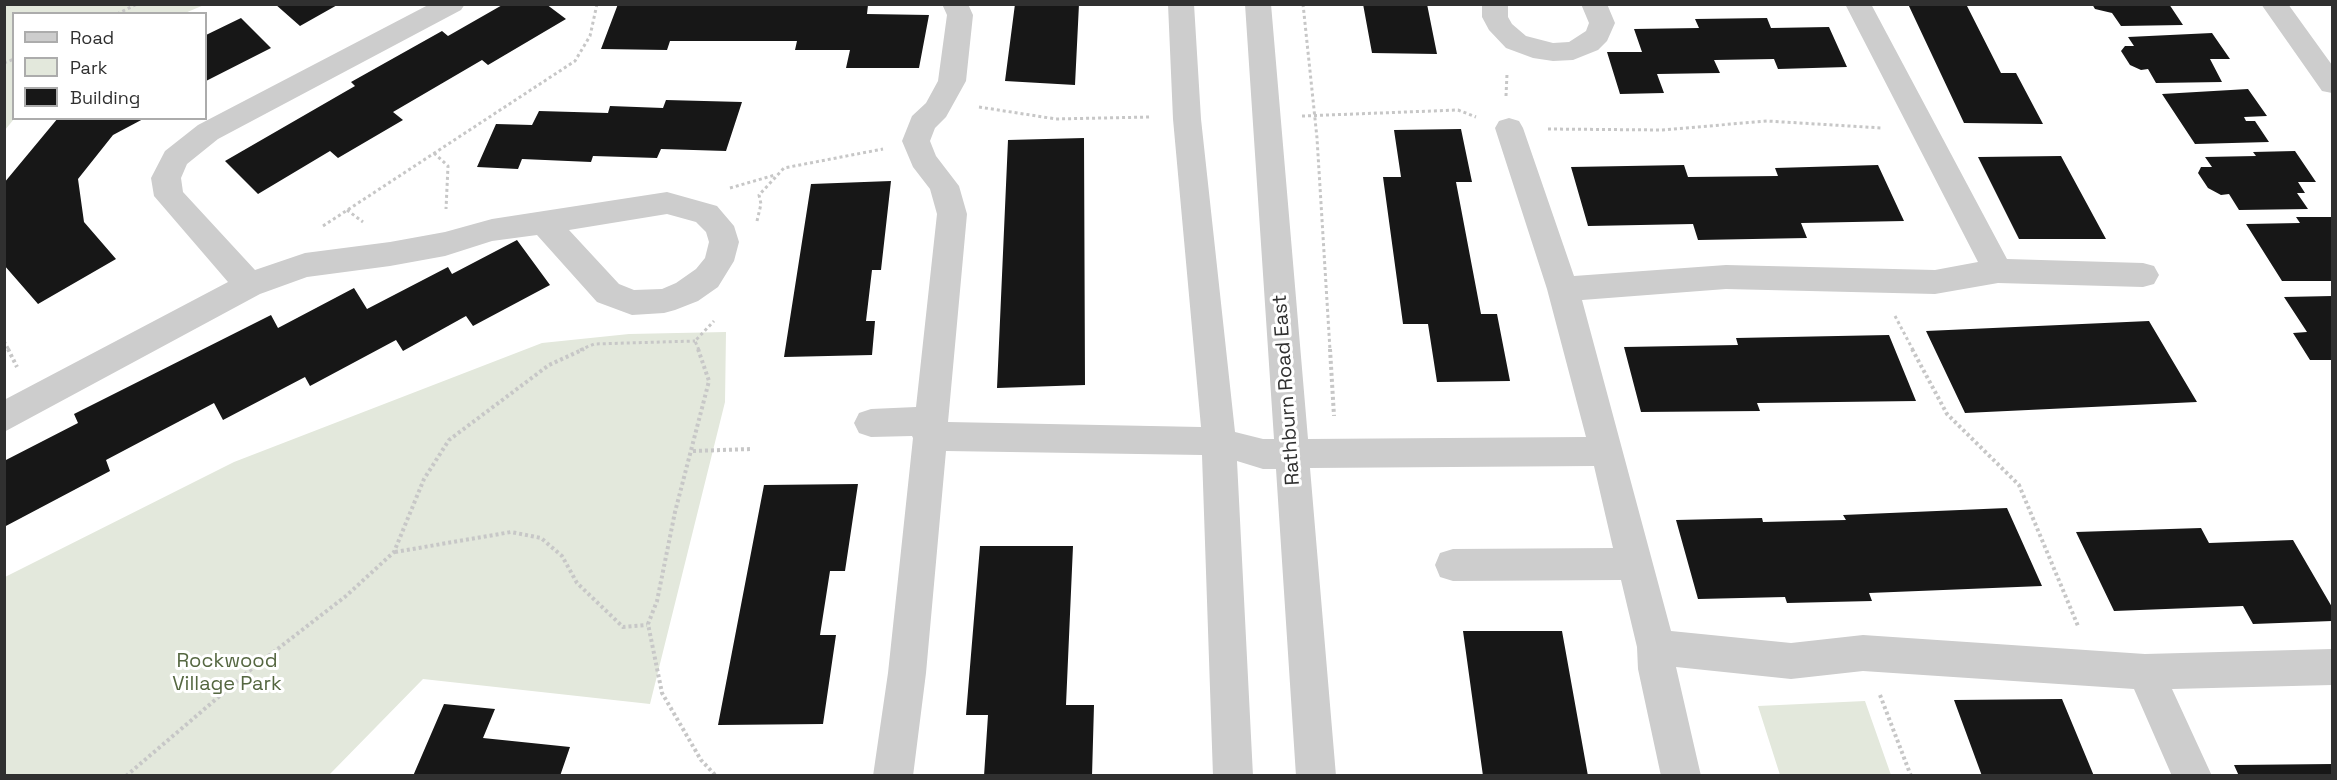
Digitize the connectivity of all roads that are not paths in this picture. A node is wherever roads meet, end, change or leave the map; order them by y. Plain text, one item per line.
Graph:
1 (452, 4) edge
2 (955, 4) edge
3 (1181, 4) edge
4 (1258, 4) edge
5 (1495, 4) edge
6 (1594, 4) edge
7 (1858, 4) edge
8 (2274, 4) edge
9 (2332, 84) edge
10 (1509, 128) road end
11 (544, 223) junction
12 (1998, 271) junction
13 (2143, 275) dead end
14 (249, 285) junction
15 (1563, 289) junction
16 (4, 418) edge
17 (871, 423) dead end
18 (930, 428) junction
19 (1219, 442) junction
20 (1607, 451) junction
21 (1292, 454) junction
22 (1636, 564) junction
23 (1453, 565) dead end
24 (1656, 647) junction
25 (2332, 667) edge
26 (2145, 672) junction
27 (893, 776) edge
28 (1233, 776) edge
29 (1316, 776) edge
30 (1681, 776) edge
31 (2192, 776) edge

1 - 14 street
2 - 18 street
3 - 19 street
4 - 21 street, Rathburn Road East
5 - 6 street
7 - 12 street
8 - 9 street
10 - 15 street
11 - 11 street
11 - 14 street
12 - 13 street
12 - 15 street
14 - 16 street
15 - 20 street
17 - 18 street
18 - 19 street
18 - 27 street
19 - 21 street
19 - 28 street
20 - 21 street
20 - 22 street
21 - 29 street, Rathburn Road East
22 - 23 street
22 - 24 street
24 - 26 street
24 - 30 street
25 - 26 street
26 - 31 street

